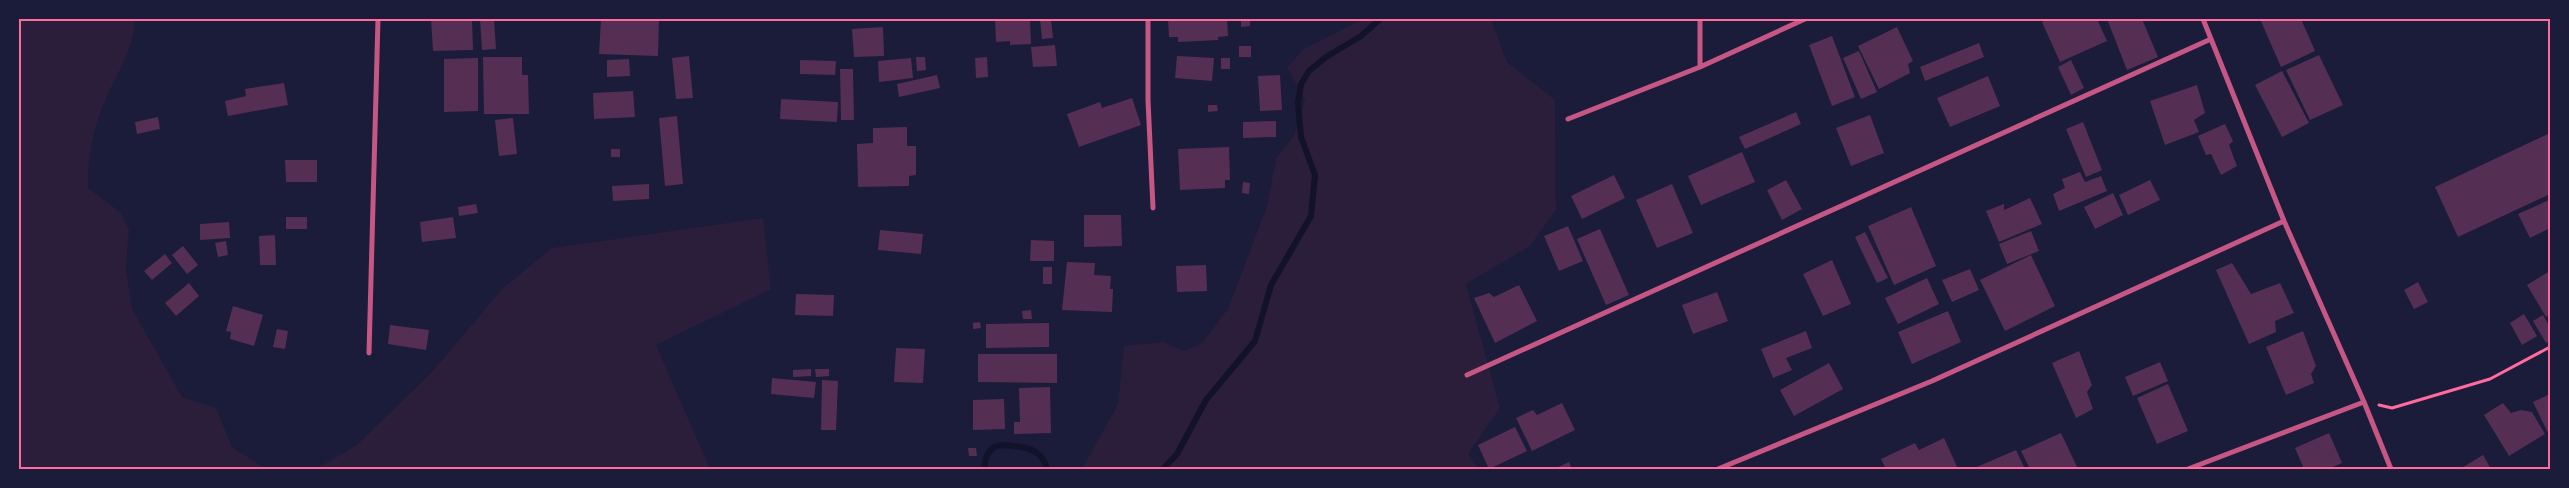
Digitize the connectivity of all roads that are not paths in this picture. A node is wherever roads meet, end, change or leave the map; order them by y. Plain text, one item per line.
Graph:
1 (378, 19) edge
2 (1148, 19) edge
3 (1700, 19) edge
4 (1806, 19) edge
5 (2202, 19) edge
6 (2211, 39) junction
7 (1700, 67) junction
8 (1568, 119) dead end
9 (1152, 208) dead end
10 (2284, 221) junction
11 (370, 354) dead end
12 (1467, 375) dead end
13 (2364, 402) junction
14 (1718, 469) edge
15 (2188, 469) edge
16 (2391, 469) edge

1 - 11 street
2 - 9 street
3 - 7 street
4 - 7 street
5 - 6 street
6 - 10 street
6 - 12 street
7 - 8 street
10 - 13 street
10 - 14 street
13 - 15 street
13 - 16 street

